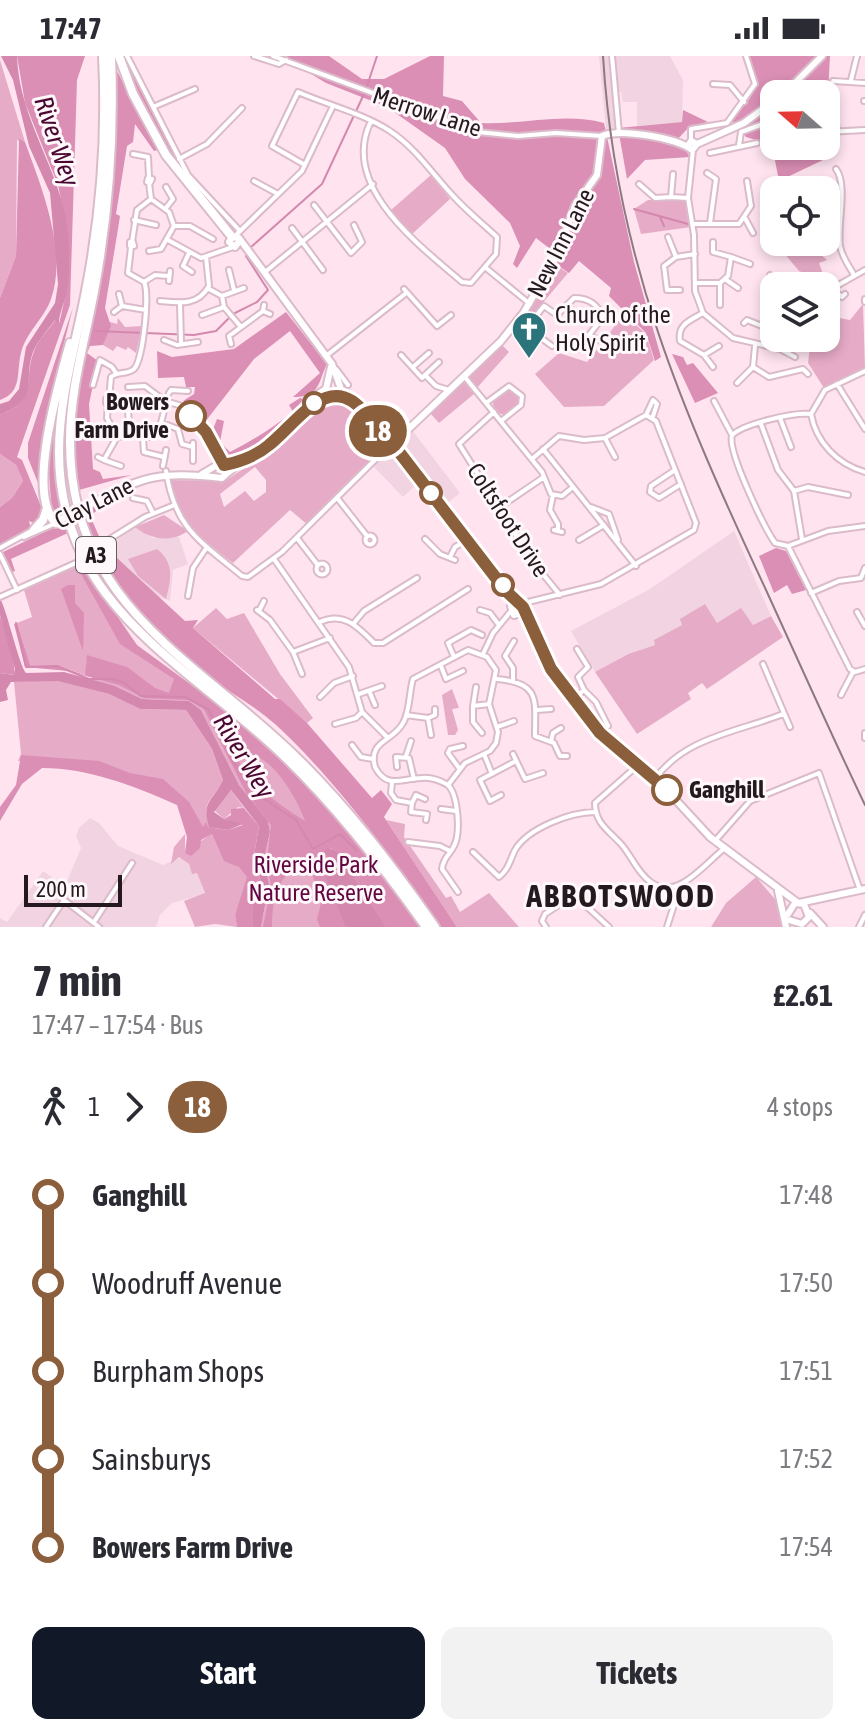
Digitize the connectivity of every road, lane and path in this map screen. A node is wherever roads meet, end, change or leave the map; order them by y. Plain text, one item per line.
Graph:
1 (103, 56) edge
2 (111, 56) edge
3 (119, 56) edge
4 (127, 56) edge
5 (254, 56) edge
6 (273, 56) edge
7 (612, 56) edge
8 (746, 56) edge
9 (822, 56) edge
10 (857, 56) edge
11 (286, 60) junction
12 (798, 80) edge
13 (851, 80) junction
14 (840, 81) edge
15 (865, 83) edge
16 (713, 84) dead end
17 (195, 88) dead end
18 (744, 102) junction
19 (153, 107) junction
20 (242, 108) dead end
21 (332, 108) junction
22 (760, 111) edge
23 (371, 121) junction
24 (760, 125) edge
25 (865, 130) edge
26 (619, 133) junction
27 (840, 133) edge
28 (602, 136) junction
29 (757, 143) dead end
30 (692, 145) junction
31 (739, 145) junction
32 (710, 153) dead end
33 (133, 154) dead end
34 (179, 159) junction
35 (305, 165) junction
36 (836, 169) dead end
37 (707, 173) dead end
38 (673, 174) dead end
39 (254, 181) dead end
40 (747, 181) dead end
41 (373, 184) junction
42 (639, 184) dead end
43 (166, 187) dead end
44 (278, 194) junction
45 (671, 197) junction
46 (840, 197) edge
47 (688, 198) junction
48 (151, 199) junction
49 (314, 205) dead end
50 (166, 208) junction
51 (745, 218) junction
52 (134, 220) junction
53 (326, 221) junction
54 (710, 223) junction
55 (693, 224) junction
56 (156, 225) dead end
57 (354, 225) dead end
58 (174, 226) junction
59 (292, 228) dead end
60 (753, 233) dead end
61 (840, 233) edge
62 (668, 237) dead end
63 (213, 239) dead end
64 (236, 239) junction
65 (168, 240) junction
66 (302, 241) junction
67 (713, 242) dead end
68 (148, 253) dead end
69 (189, 253) junction
70 (695, 254) junction
71 (206, 257) junction
72 (676, 257) junction
73 (731, 257) junction
74 (750, 264) dead end
75 (91, 265) junction
76 (486, 268) junction
77 (229, 270) dead end
78 (323, 270) dead end
79 (865, 270) edge
80 (192, 272) dead end
81 (265, 272) junction
82 (854, 275) junction
83 (169, 276) dead end
84 (725, 279) junction
85 (144, 282) junction
86 (695, 283) junction
87 (720, 283) junction
88 (840, 283) edge
89 (246, 287) dead end
90 (738, 288) dead end
91 (209, 289) junction
92 (234, 290) junction
93 (680, 290) dead end
94 (119, 294) dead end
95 (845, 294) dead end
96 (222, 296) junction
97 (840, 296) edge
98 (164, 299) dead end
99 (717, 302) dead end
100 (180, 304) junction
101 (530, 304) junction
102 (122, 306) junction
103 (566, 306) junction
104 (224, 307) junction
105 (146, 310) junction
106 (114, 312) dead end
107 (576, 313) dead end
108 (703, 313) junction
109 (270, 314) dead end
110 (451, 315) dead end
111 (746, 319) dead end
112 (208, 320) dead end
113 (518, 321) junction
114 (760, 325) edge
115 (241, 327) junction
116 (527, 327) junction
117 (589, 335) junction
118 (164, 340) dead end
119 (599, 340) dead end
120 (181, 341) junction
121 (231, 344) dead end
122 (756, 345) junction
123 (552, 346) dead end
124 (719, 346) dead end
125 (760, 346) edge
126 (578, 349) dead end
127 (786, 352) edge
128 (193, 353) dead end
129 (429, 353) dead end
130 (401, 355) dead end
131 (704, 355) junction
132 (795, 357) dead end
133 (328, 358) junction
134 (439, 362) dead end
135 (412, 367) junction
136 (713, 367) dead end
137 (753, 367) junction
138 (334, 368) junction
139 (865, 371) edge
140 (116, 373) junction
141 (808, 374) dead end
142 (425, 375) junction
143 (464, 376) junction
144 (737, 383) dead end
145 (837, 384) junction
146 (93, 385) dead end
147 (348, 385) dead end
148 (128, 387) dead end
149 (328, 387) junction
150 (188, 391) dead end
151 (451, 391) junction
152 (341, 393) junction
153 (167, 399) junction
154 (714, 401) dead end
155 (486, 403) junction
156 (128, 410) dead end
157 (494, 412) junction
158 (811, 414) junction
159 (646, 415) junction
160 (298, 417) junction
161 (653, 417) junction
162 (780, 418) junction
163 (501, 421) junction
164 (162, 423) junction
165 (761, 424) junction
166 (865, 429) edge
167 (732, 435) junction
168 (130, 436) junction
169 (117, 437) junction
170 (605, 438) junction
171 (143, 439) junction
172 (391, 444) junction
173 (791, 447) dead end
174 (543, 449) junction
175 (166, 450) dead end
176 (164, 457) junction
177 (615, 457) dead end
178 (532, 459) junction
179 (193, 461) dead end
180 (121, 466) dead end
181 (219, 469) junction
182 (165, 470) junction
183 (675, 470) junction
184 (865, 472) edge
185 (544, 477) junction
186 (681, 484) junction
187 (573, 487) junction
188 (794, 491) junction
189 (149, 494) dead end
190 (553, 495) junction
191 (848, 495) dead end
192 (133, 498) dead end
193 (338, 499) junction
194 (147, 501) junction
195 (47, 503) junction
196 (172, 506) junction
197 (589, 506) junction
198 (500, 507) junction
199 (153, 513) junction
200 (57, 520) junction
201 (604, 525) junction
202 (865, 526) edge
203 (34, 530) junction
204 (558, 531) dead end
205 (367, 536) dead end
206 (22, 537) junction
207 (297, 538) junction
208 (425, 539) dead end
209 (468, 539) junction
210 (802, 539) junction
211 (579, 540) dead end
212 (105, 542) dead end
213 (618, 542) junction
214 (207, 546) junction
215 (788, 546) junction
216 (0, 551) edge
217 (274, 559) junction
218 (78, 562) dead end
219 (317, 564) dead end
220 (636, 566) junction
221 (865, 568) edge
222 (417, 578) dead end
223 (863, 578) edge
224 (468, 589) dead end
225 (17, 590) junction
226 (811, 593) junction
227 (560, 595) junction
228 (188, 596) dead end
229 (0, 597) edge
230 (264, 601) dead end
231 (480, 610) dead end
232 (517, 610) junction
233 (857, 612) dead end
234 (320, 622) junction
235 (354, 623) junction
236 (500, 624) junction
237 (865, 626) edge
238 (482, 635) dead end
239 (330, 638) junction
240 (514, 641) dead end
241 (577, 649) dead end
242 (293, 652) junction
243 (483, 654) junction
244 (454, 657) junction
245 (763, 664) dead end
246 (441, 666) junction
247 (865, 669) edge
248 (463, 671) dead end
249 (853, 672) junction
250 (302, 674) dead end
251 (353, 676) junction
252 (497, 679) junction
253 (513, 681) junction
254 (382, 686) dead end
255 (476, 687) dead end
256 (584, 690) junction
257 (370, 693) junction
258 (358, 694) junction
259 (841, 695) dead end
260 (320, 697) dead end
261 (573, 699) junction
262 (489, 704) junction
263 (375, 705) dead end
264 (473, 706) junction
265 (435, 709) dead end
266 (551, 709) dead end
267 (537, 710) junction
268 (362, 712) junction
269 (783, 714) junction
270 (406, 715) junction
271 (428, 718) junction
272 (514, 721) dead end
273 (335, 724) dead end
274 (608, 726) dead end
275 (497, 727) junction
276 (790, 727) dead end
277 (561, 728) dead end
278 (482, 733) dead end
279 (431, 735) dead end
280 (387, 737) junction
281 (411, 741) dead end
282 (551, 741) junction
283 (352, 745) dead end
284 (463, 746) dead end
285 (395, 748) dead end
286 (484, 754) junction
287 (513, 754) dead end
288 (406, 756) junction
289 (567, 756) dead end
290 (396, 757) junction
291 (373, 759) junction
292 (514, 762) junction
293 (638, 766) junction
294 (397, 767) dead end
295 (459, 768) junction
296 (543, 773) dead end
297 (492, 774) junction
298 (414, 779) junction
299 (655, 779) junction
300 (392, 782) junction
301 (448, 785) junction
302 (501, 795) dead end
303 (424, 797) dead end
304 (412, 803) junction
305 (441, 809) dead end
306 (456, 811) junction
307 (595, 812) junction
308 (426, 820) dead end
309 (715, 841) junction
310 (725, 848) junction
311 (450, 851) junction
312 (413, 852) dead end
313 (473, 852) dead end
314 (132, 863) dead end
315 (680, 886) junction
316 (664, 888) junction
317 (862, 889) edge
318 (778, 891) junction
319 (451, 894) dead end
320 (675, 898) junction
321 (817, 898) junction
322 (799, 903) junction
323 (784, 906) junction
324 (809, 911) junction
325 (865, 915) edge
326 (788, 922) edge
327 (96, 925) edge
328 (801, 925) edge
329 (46, 927) edge
330 (426, 927) edge
331 (435, 927) edge
332 (546, 927) edge
333 (609, 927) edge
334 (667, 927) edge
335 (821, 927) edge
336 (859, 927) edge

1 - 75 highway, A3
2 - 331 highway, A3
3 - 64 highway
4 - 19 street
5 - 11 street, Merrow Lane
6 - 11 street, Merrow Lane
7 - 26 street
8 - 18 street
9 - 12 main road
10 - 13 street
11 - 28 street, Merrow Lane
13 - 14 street
13 - 15 street
16 - 18 street
17 - 19 street
18 - 30 street
19 - 34 street
20 - 34 street
21 - 23 street
21 - 35 street
21 - 35 street
22 - 30 main road
23 - 41 street
23 - 76 street
24 - 31 street
25 - 27 street
26 - 28 main road, Merrow Lane
26 - 30 main road, Merrow Lane
28 - 101 main road, New Inn Lane
29 - 31 street
30 - 47 street
31 - 32 street
33 - 48 street
34 - 64 street
35 - 44 street
36 - 46 street
37 - 54 street
38 - 45 street
39 - 44 street
40 - 51 street
41 - 53 street
41 - 76 street
42 - 45 street
43 - 50 street
44 - 64 street
45 - 47 street
47 - 55 street
48 - 50 street
48 - 52 street
49 - 53 street
50 - 58 street
51 - 54 street
51 - 60 street
52 - 56 street
52 - 85 street
53 - 57 street
53 - 66 street
54 - 55 street
55 - 70 street
58 - 63 street
58 - 65 street
59 - 66 street
61 - 82 street
62 - 72 street
64 - 71 street
64 - 81 main road
65 - 68 street
65 - 69 street
66 - 78 street
66 - 81 street
67 - 73 street
69 - 71 street
69 - 80 street
70 - 72 street
70 - 86 street
71 - 91 street
72 - 93 street
73 - 74 street
73 - 84 street
75 - 195 highway
75 - 330 highway, A3
76 - 101 street
77 - 92 street
79 - 82 street
81 - 133 main road
82 - 88 street
83 - 85 street
84 - 87 street
84 - 90 street
85 - 105 street
86 - 87 street
86 - 108 street
87 - 99 street
89 - 92 street
91 - 96 street
91 - 100 street
92 - 96 street
94 - 102 street
95 - 97 street
96 - 104 street
98 - 100 street
100 - 120 street
101 - 113 main road, New Inn Lane
102 - 105 street
102 - 106 street
103 - 107 street
103 - 116 street
103 - 117 street
104 - 112 street
104 - 115 street
105 - 140 street
108 - 122 street
108 - 131 street
109 - 115 street
110 - 133 street
111 - 114 street
113 - 116 street
113 - 143 main road, New Inn Lane
115 - 121 street
116 - 123 street
117 - 119 street
117 - 126 street
118 - 120 street
120 - 128 street
122 - 125 street
122 - 137 street
124 - 131 street
127 - 132 street
129 - 135 street
130 - 135 street
131 - 136 street
133 - 138 main road
133 - 149 main road
134 - 142 street
135 - 142 street
137 - 141 street
137 - 144 street
138 - 147 street
138 - 152 main road
139 - 145 street
140 - 146 street
140 - 169 street
142 - 151 street
143 - 151 main road, New Inn Lane
143 - 155 street
145 - 158 street
145 - 166 street
148 - 153 street
149 - 152 main road
149 - 152 main road
149 - 160 main road
150 - 153 street
151 - 172 main road, New Inn Lane
152 - 160 main road
152 - 172 main road
153 - 164 street
153 - 181 street
154 - 167 street
155 - 157 street
155 - 163 street
156 - 168 street
157 - 163 street
157 - 198 street, Coltsfoot Drive
158 - 162 street
158 - 184 street
159 - 161 street
159 - 161 street
159 - 170 street
160 - 181 main road
161 - 183 street
162 - 165 street
162 - 173 street
163 - 178 street
164 - 171 street
164 - 179 street
165 - 167 street
165 - 188 street
167 - 215 street
168 - 169 street
168 - 171 street
169 - 180 street
170 - 174 street
170 - 177 street
171 - 176 street
172 - 193 street
172 - 209 main road
174 - 178 street
174 - 187 street
175 - 176 street
176 - 182 street
178 - 185 street
181 - 182 main road, Clay Lane
182 - 196 street
182 - 200 main road, Clay Lane, bridge
183 - 186 street
183 - 186 street
185 - 190 street
185 - 198 street
186 - 220 street
187 - 190 street
187 - 197 street
188 - 191 street
188 - 210 street
189 - 194 street
190 - 204 street
192 - 194 street
193 - 205 street
193 - 207 street
194 - 199 street
195 - 200 highway
195 - 203 highway
196 - 199 street
196 - 214 street
197 - 201 street
197 - 213 street
198 - 227 street, Coltsfoot Drive
199 - 212 street
200 - 203 street, Clay Lane
200 - 206 street, Clay Lane
201 - 211 street
201 - 213 street
202 - 210 street
203 - 206 street, Clay Lane
206 - 216 street, Clay Lane
207 - 217 street
207 - 219 street
208 - 209 street
209 - 232 main road
210 - 215 street
213 - 220 street
214 - 217 street
214 - 228 street
215 - 226 street
216 - 225 street
217 - 234 street
218 - 225 street
220 - 227 street
221 - 223 street
222 - 235 street
223 - 226 street
224 - 235 street
225 - 229 street
226 - 249 street
227 - 232 street
230 - 242 street
231 - 236 street
232 - 236 street
232 - 261 main road
233 - 237 street
234 - 235 street
234 - 239 street
236 - 243 street
238 - 244 street
239 - 242 street
239 - 251 street
240 - 253 street
241 - 256 street
242 - 250 street
243 - 244 street
243 - 252 street
244 - 246 street
245 - 269 street
246 - 248 street
246 - 270 street
247 - 249 street
249 - 259 street
251 - 258 street
251 - 260 street
252 - 253 street
252 - 262 street
253 - 267 street
254 - 257 street
255 - 264 street
256 - 261 street
256 - 274 street
257 - 258 street
257 - 263 street
258 - 268 street
261 - 293 main road
262 - 264 street
262 - 275 street
264 - 278 street
265 - 271 street
266 - 267 street
267 - 282 street
268 - 273 street
268 - 280 street
269 - 276 street
269 - 299 street
270 - 271 street
270 - 280 street
271 - 279 street
272 - 275 street
275 - 286 street
277 - 282 street
280 - 291 street
281 - 288 street
282 - 289 street
283 - 291 street
284 - 295 street
285 - 290 street
286 - 295 street
286 - 297 street
287 - 292 street
288 - 290 street
288 - 298 street
290 - 294 street
291 - 300 street
292 - 296 street
292 - 297 street
293 - 299 main road
293 - 307 street
295 - 301 street
297 - 302 street
298 - 300 street
298 - 301 street
299 - 309 main road
300 - 304 street
301 - 306 street
303 - 304 street
304 - 308 street
305 - 306 street
306 - 311 street
307 - 313 street
307 - 316 street
309 - 310 main road
309 - 317 street
310 - 315 street
310 - 318 main road
311 - 312 street
311 - 319 street
314 - 327 street
315 - 316 street
315 - 320 street
316 - 320 street
317 - 321 main road
318 - 322 main road
318 - 323 main road
320 - 334 street
321 - 322 main road
321 - 324 main road
322 - 324 main road
322 - 326 main road
323 - 326 main road
323 - 326 main road
324 - 328 main road
324 - 335 main road
325 - 336 street
326 - 328 main road
327 - 329 street
328 - 335 main road
332 - 333 street

